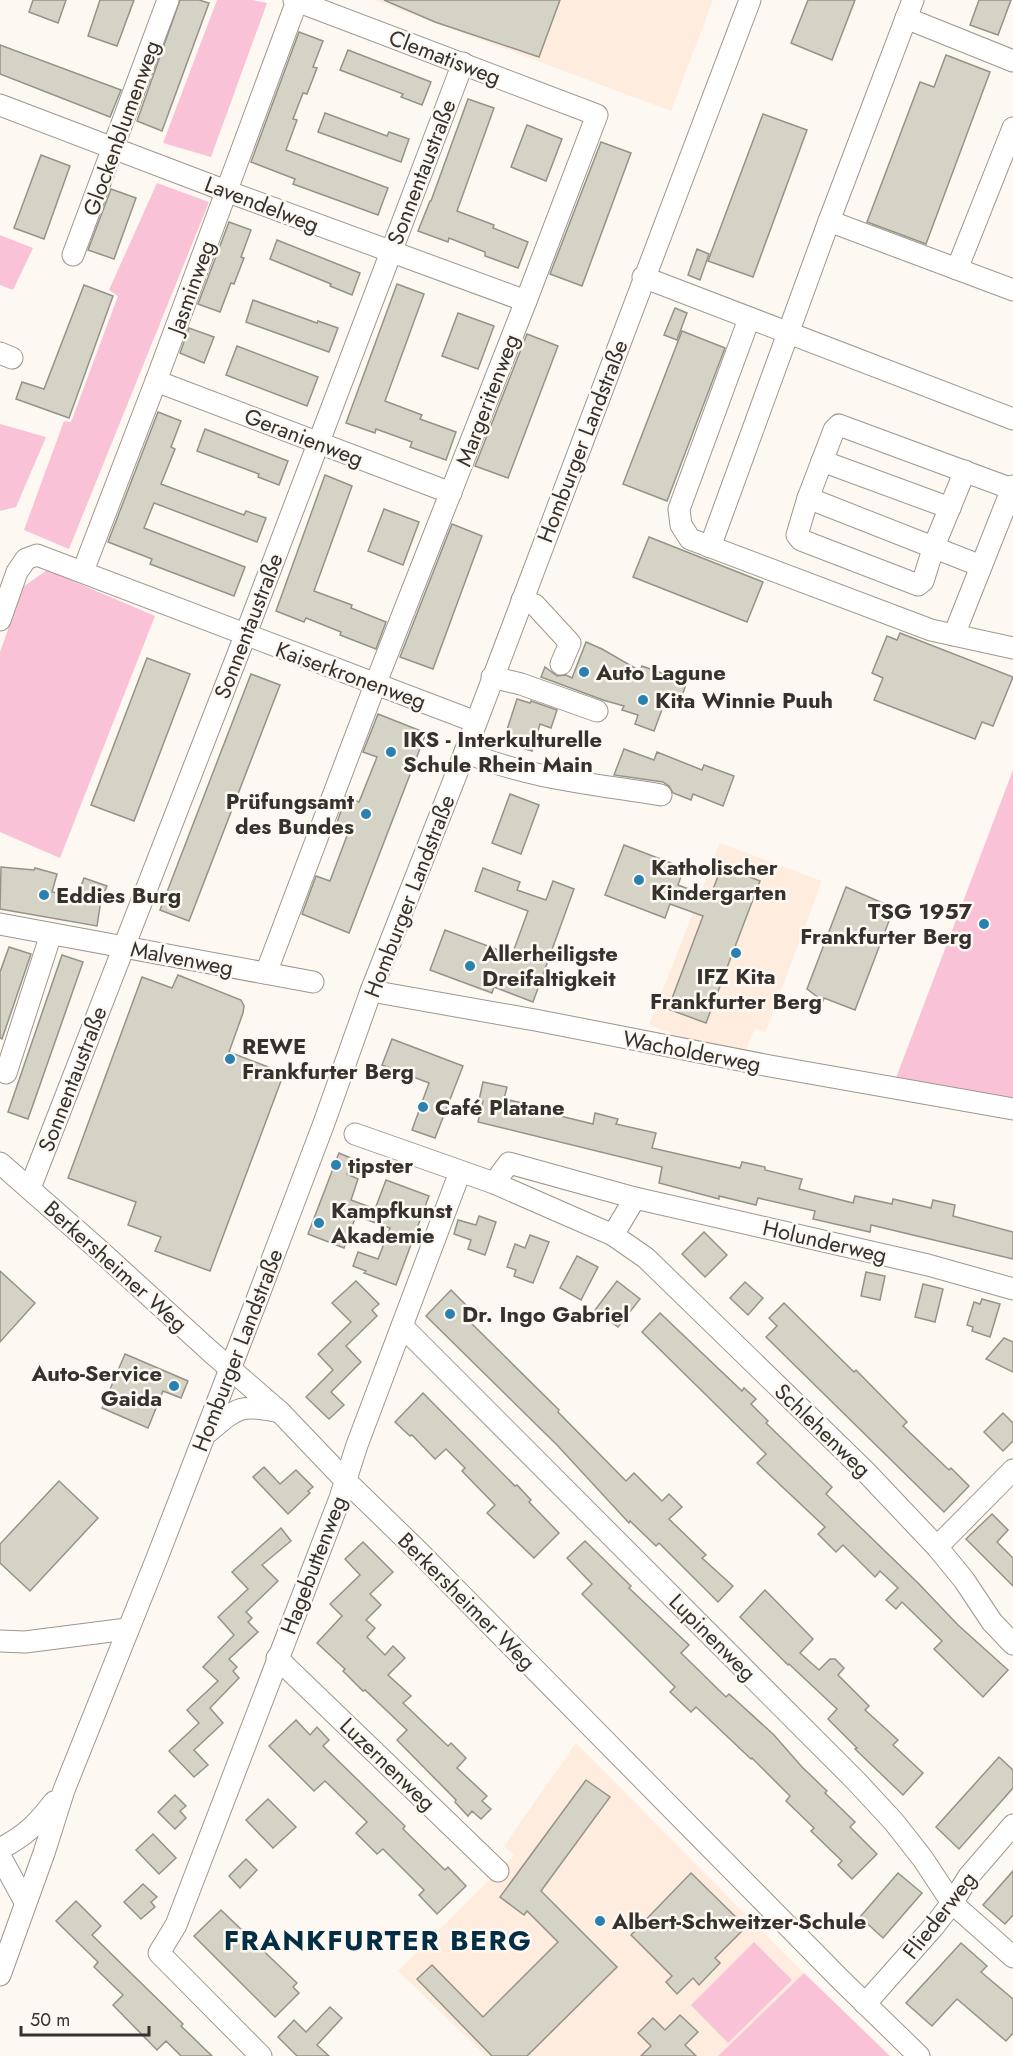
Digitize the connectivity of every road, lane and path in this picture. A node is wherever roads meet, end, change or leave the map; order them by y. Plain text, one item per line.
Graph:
1 (168, 0) edge
2 (750, 0) edge
3 (295, 1) edge
4 (909, 9) edge
5 (1013, 61) edge
6 (463, 63) junction
7 (0, 105) edge
8 (597, 115) joint
9 (1013, 128) edge
10 (114, 148) junction
11 (226, 191) junction
12 (829, 221) junction
13 (390, 252) junction
14 (73, 255) dead end
15 (957, 269) junction
16 (643, 278) junction
17 (1013, 290) edge
18 (526, 302) junction
19 (749, 319) junction
20 (789, 333) junction
21 (156, 381) junction
22 (1013, 418) edge
23 (318, 442) junction
24 (822, 461) junction
25 (965, 471) junction
26 (1012, 488) edge
27 (451, 493) junction
28 (808, 498) junction
29 (950, 508) junction
30 (934, 546) junction
31 (710, 547) junction
32 (981, 566) junction
33 (9, 569) edge
34 (83, 571) junction
35 (522, 600) junction
36 (0, 620) edge
37 (954, 635) junction
38 (245, 636) junction
39 (1013, 648) edge
40 (561, 664) dead end
41 (492, 677) junction
42 (375, 685) junction
43 (597, 711) dead end
44 (476, 722) junction
45 (465, 752) junction
46 (661, 795) dead end
47 (0, 924) edge
48 (51, 934) junction
49 (123, 947) junction
50 (266, 973) junction
51 (313, 982) dead end
52 (371, 991) junction
53 (0, 1068) edge
54 (1013, 1109) edge
55 (355, 1134) dead end
56 (0, 1162) edge
57 (460, 1172) junction
58 (494, 1184) junction
59 (30, 1188) junction
60 (635, 1198) junction
61 (613, 1235) junction
62 (1013, 1289) edge
63 (402, 1326) junction
64 (230, 1368) junction
65 (280, 1412) junction
66 (205, 1434) junction
67 (1013, 1470) edge
68 (345, 1480) junction
69 (937, 1547) junction
70 (127, 1629) junction
71 (0, 1641) edge
72 (1013, 1644) edge
73 (277, 1658) junction
74 (64, 1790) junction
75 (1013, 1824) edge
76 (0, 1849) edge
77 (0, 1856) edge
78 (498, 1871) dead end
79 (25, 1902) junction
80 (952, 1903) junction
81 (1013, 1957) edge
82 (0, 1975) edge
83 (865, 2004) junction
84 (261, 2056) edge
85 (920, 2056) edge

1 - 10 street, Glockenblumenweg
2 - 16 street, Homburger Landstraße
3 - 6 street, Clematisweg
3 - 11 street, Jasminweg
4 - 5 street
4 - 12 street
6 - 8 street, Clematisweg
6 - 13 street, Sonnentaustraße
7 - 10 street, Lavendelweg
8 - 18 street, Margeritenweg
9 - 15 street
10 - 11 street, Lavendelweg
10 - 14 street, Glockenblumenweg
11 - 13 street, Lavendelweg
11 - 21 street, Jasminweg
12 - 15 street
12 - 20 street
13 - 18 street, Lavendelweg
13 - 23 street, Sonnentaustraße
15 - 17 street
16 - 19 street
16 - 35 street, Homburger Landstraße
18 - 27 street, Margeritenweg
19 - 20 street
19 - 31 street
20 - 22 street
20 - 31 street
21 - 23 street, Geranienweg
21 - 34 street, Jasminweg
23 - 27 street, Geranienweg
23 - 38 street, Sonnentaustraße
24 - 25 street
24 - 28 street
24 - 29 street
25 - 26 street
25 - 29 street
26 - 32 street
27 - 42 street, Margeritenweg
28 - 30 street
28 - 30 street
29 - 30 street
30 - 32 street
31 - 37 street
32 - 37 street
33 - 34 street, Kaiserkronenweg
33 - 36 street
34 - 38 street, Kaiserkronenweg
35 - 40 street
35 - 41 street, Homburger Landstraße
37 - 39 street
38 - 42 street, Kaiserkronenweg
38 - 49 street, Sonnentaustraße
41 - 43 street
41 - 44 street, Homburger Landstraße
42 - 44 street, Kaiserkronenweg
42 - 50 street, Margeritenweg
44 - 45 street, Homburger Landstraße
45 - 46 street
45 - 52 street, Homburger Landstraße
47 - 48 street, Malvenweg
48 - 49 street, Malvenweg
48 - 53 street
49 - 50 street, Malvenweg
49 - 59 street, Sonnentaustraße
50 - 51 street, Malvenweg
52 - 54 street, Wacholderweg
52 - 64 street, Homburger Landstraße
55 - 57 street
56 - 59 street, Berkersheimer Weg
57 - 58 street
57 - 63 street, Hagebuttenweg
58 - 60 street, Holunderweg
58 - 61 street
59 - 64 street, Berkersheimer Weg
60 - 61 street
60 - 62 street, Holunderweg
61 - 69 street, Schlehenweg
63 - 68 street, Hagebuttenweg
63 - 80 street, Lupinenweg
64 - 65 street, Berkersheimer Weg
64 - 66 street, Homburger Landstraße
65 - 66 street
65 - 68 street, Berkersheimer Weg
66 - 70 street, Homburger Landstraße
67 - 69 street
68 - 73 street, Hagebuttenweg
68 - 83 street, Berkersheimer Weg
69 - 72 street, Schlehenweg
70 - 71 street
70 - 74 street, Homburger Landstraße
73 - 78 street, Luzernenweg
73 - 84 street, Hagebuttenweg
74 - 76 street, Homburger Landstraße
74 - 79 street, Homburger Landstraße
75 - 80 street, Fliederweg
77 - 79 street
79 - 82 street, Homburger Landstraße
80 - 81 street, Lupinenweg
80 - 83 street, Fliederweg
83 - 85 street, Berkersheimer Weg

